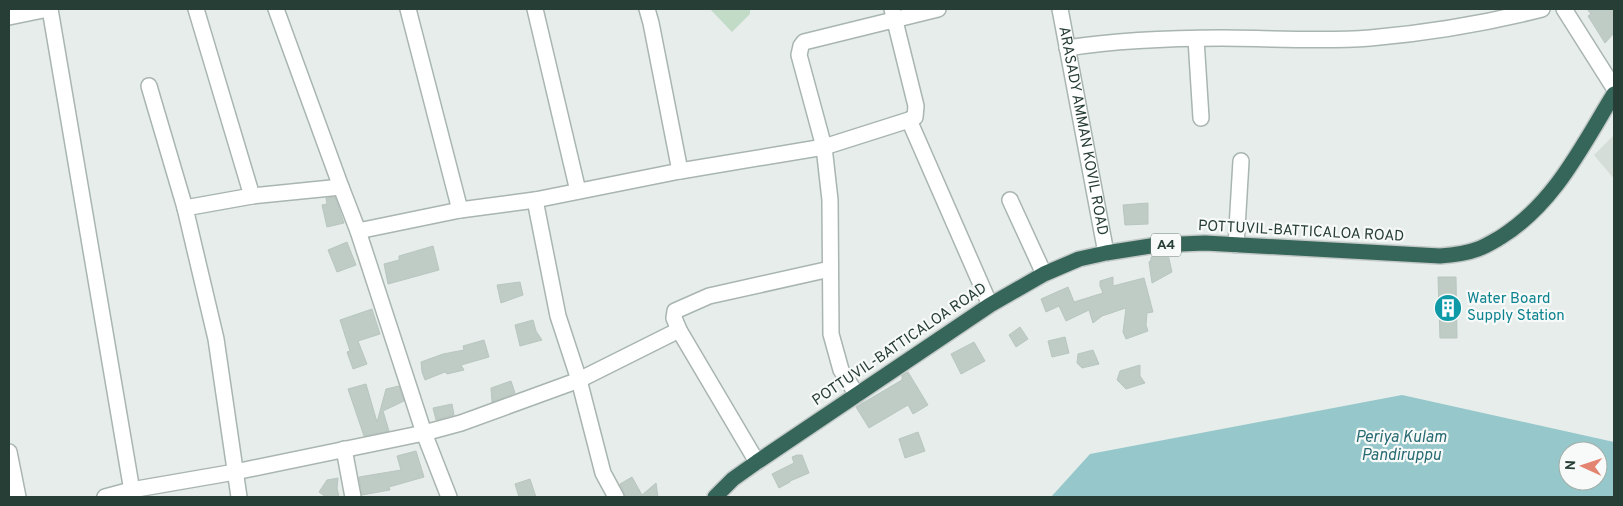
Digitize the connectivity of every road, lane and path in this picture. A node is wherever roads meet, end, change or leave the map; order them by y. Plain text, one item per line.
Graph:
1 (49, 9) edge
2 (196, 9) edge
3 (276, 9) edge
4 (408, 9) edge
5 (535, 9) edge
6 (647, 9) edge
7 (938, 9) edge
8 (1060, 9) edge
9 (1542, 9) edge
10 (1564, 9) edge
11 (893, 14) edge
12 (9, 17) edge
13 (1196, 39) junction
14 (1067, 48) junction
15 (149, 86) dead end
16 (1614, 88) edge
17 (1614, 94) edge
18 (1201, 118) dead end
19 (909, 120) junction
20 (824, 147) junction
21 (1241, 161) dead end
22 (680, 171) junction
23 (341, 187) junction
24 (578, 191) junction
25 (252, 196) junction
26 (536, 200) junction
27 (1010, 200) dead end
28 (185, 208) junction
29 (460, 210) junction
30 (358, 231) junction
31 (1236, 245) junction
32 (1106, 253) junction
33 (830, 269) junction
34 (1044, 274) junction
35 (990, 305) junction
36 (680, 330) junction
37 (579, 380) junction
38 (857, 395) junction
39 (424, 433) junction
40 (344, 449) junction
41 (9, 452) edge
42 (757, 462) junction
43 (235, 472) junction
44 (132, 494) edge
45 (18, 497) edge
46 (105, 497) edge
47 (239, 497) edge
48 (353, 497) edge
49 (449, 497) edge
50 (616, 497) edge
51 (715, 497) edge

1 - 12 street
1 - 44 street
2 - 25 street
3 - 23 street
4 - 29 street
5 - 24 street
6 - 22 street
7 - 11 street
8 - 14 street, ARASADY AMMAN KOVIL ROAD
9 - 13 street
10 - 16 street
11 - 19 street
11 - 20 street
13 - 14 street
13 - 18 street
14 - 32 street, ARASADY AMMAN KOVIL ROAD
15 - 28 street
17 - 31 highway, POTTUVIL-BATTICALOA ROAD / A4
19 - 20 street
19 - 35 street
20 - 22 street
20 - 33 street
21 - 31 street
22 - 24 street
23 - 25 street
23 - 30 street
24 - 26 street
25 - 28 street
26 - 29 street
26 - 37 street
27 - 34 street
28 - 43 street
29 - 30 street
30 - 39 street
31 - 32 highway, POTTUVIL-BATTICALOA ROAD / A4
32 - 34 highway, POTTUVIL-BATTICALOA ROAD / A4
33 - 36 street
33 - 38 street
34 - 35 highway, POTTUVIL-BATTICALOA ROAD / A4
35 - 38 highway, POTTUVIL-BATTICALOA ROAD / A4
36 - 37 street
36 - 42 street
37 - 39 street
37 - 50 street
38 - 42 highway, POTTUVIL-BATTICALOA ROAD / A4
39 - 40 street
39 - 49 street
40 - 43 street
40 - 48 street
41 - 45 street
42 - 51 highway, POTTUVIL-BATTICALOA ROAD / A4
43 - 44 street
43 - 47 street
44 - 46 street

